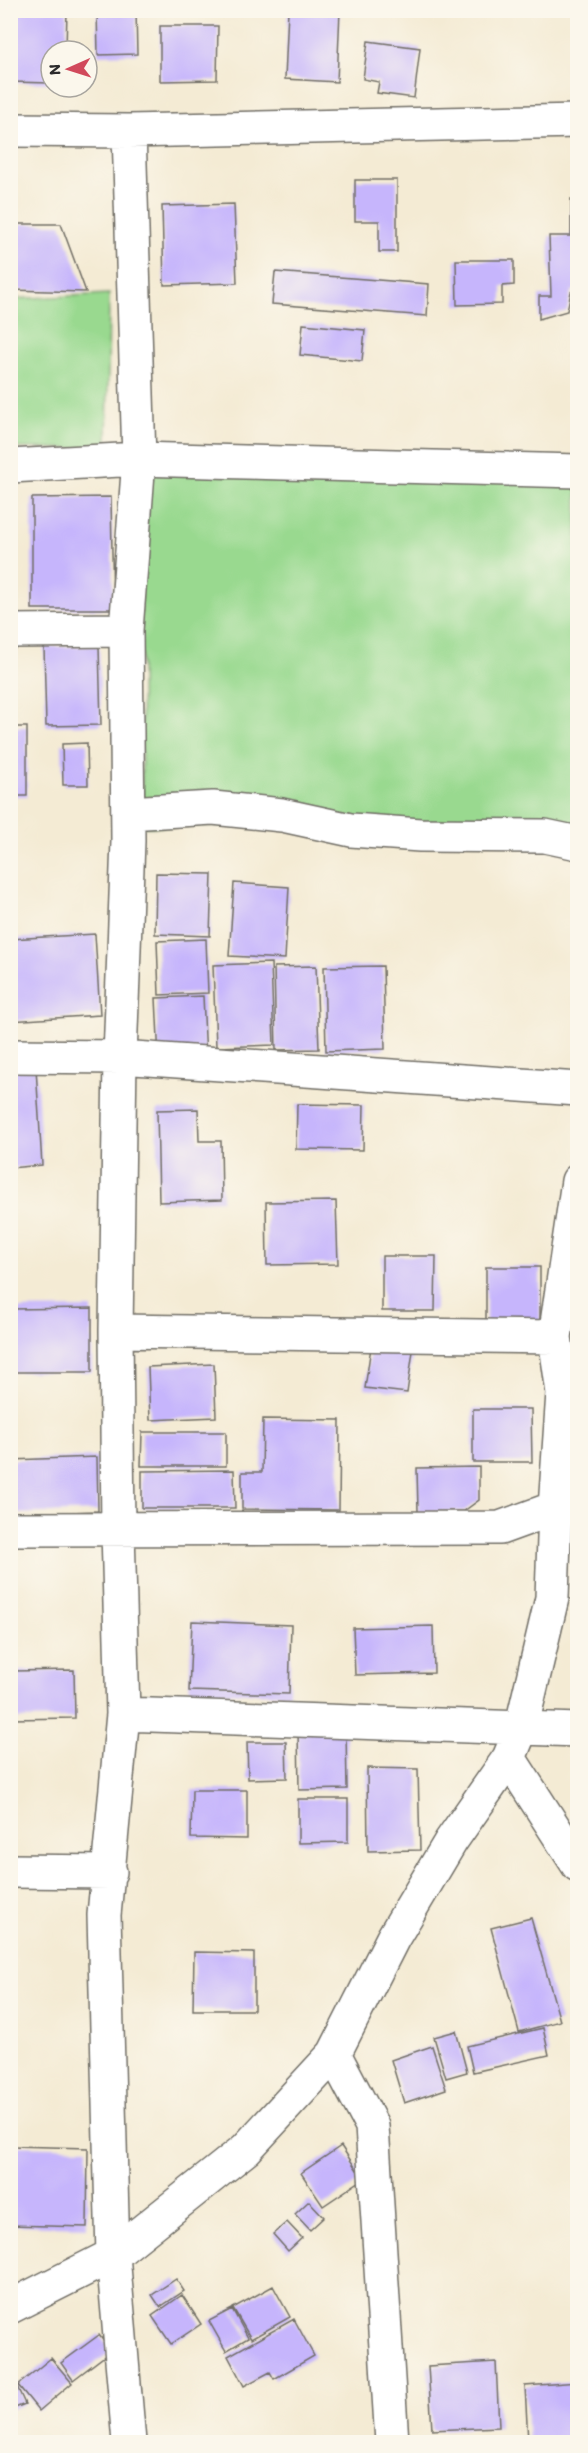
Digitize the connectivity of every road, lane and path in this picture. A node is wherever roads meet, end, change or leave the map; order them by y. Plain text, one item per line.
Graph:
1 (578, 121) edge
2 (10, 130) edge
3 (129, 131) junction
4 (139, 459) junction
5 (10, 466) edge
6 (578, 471) edge
7 (126, 630) junction
8 (10, 631) edge
9 (128, 813) junction
10 (578, 843) edge
11 (10, 1056) edge
12 (120, 1057) junction
13 (578, 1089) edge
14 (578, 1181) edge
15 (116, 1331) junction
16 (555, 1337) junction
17 (570, 1393) edge
18 (555, 1508) junction
19 (10, 1529) edge
20 (118, 1530) junction
21 (565, 1597) edge
22 (123, 1714) junction
23 (578, 1730) edge
24 (515, 1744) junction
25 (578, 1865) edge
26 (10, 1871) edge
27 (110, 1872) junction
28 (334, 2054) junction
29 (113, 2255) junction
30 (10, 2307) edge
31 (129, 2442) edge
32 (393, 2442) edge

1 - 3 street
2 - 3 street
3 - 4 street
4 - 5 street
4 - 6 street
4 - 7 street
7 - 8 street
7 - 9 street
9 - 10 street
9 - 12 street
11 - 12 street
12 - 13 street
12 - 15 street
14 - 16 street
15 - 16 street
15 - 20 street
16 - 17 street
17 - 18 street
18 - 20 street
18 - 21 street
19 - 20 street
20 - 22 street
21 - 24 street
22 - 24 street
22 - 27 street
23 - 24 street
24 - 25 street
24 - 28 street
26 - 27 street
27 - 29 street
28 - 29 street
28 - 32 street
29 - 30 street
29 - 31 street

